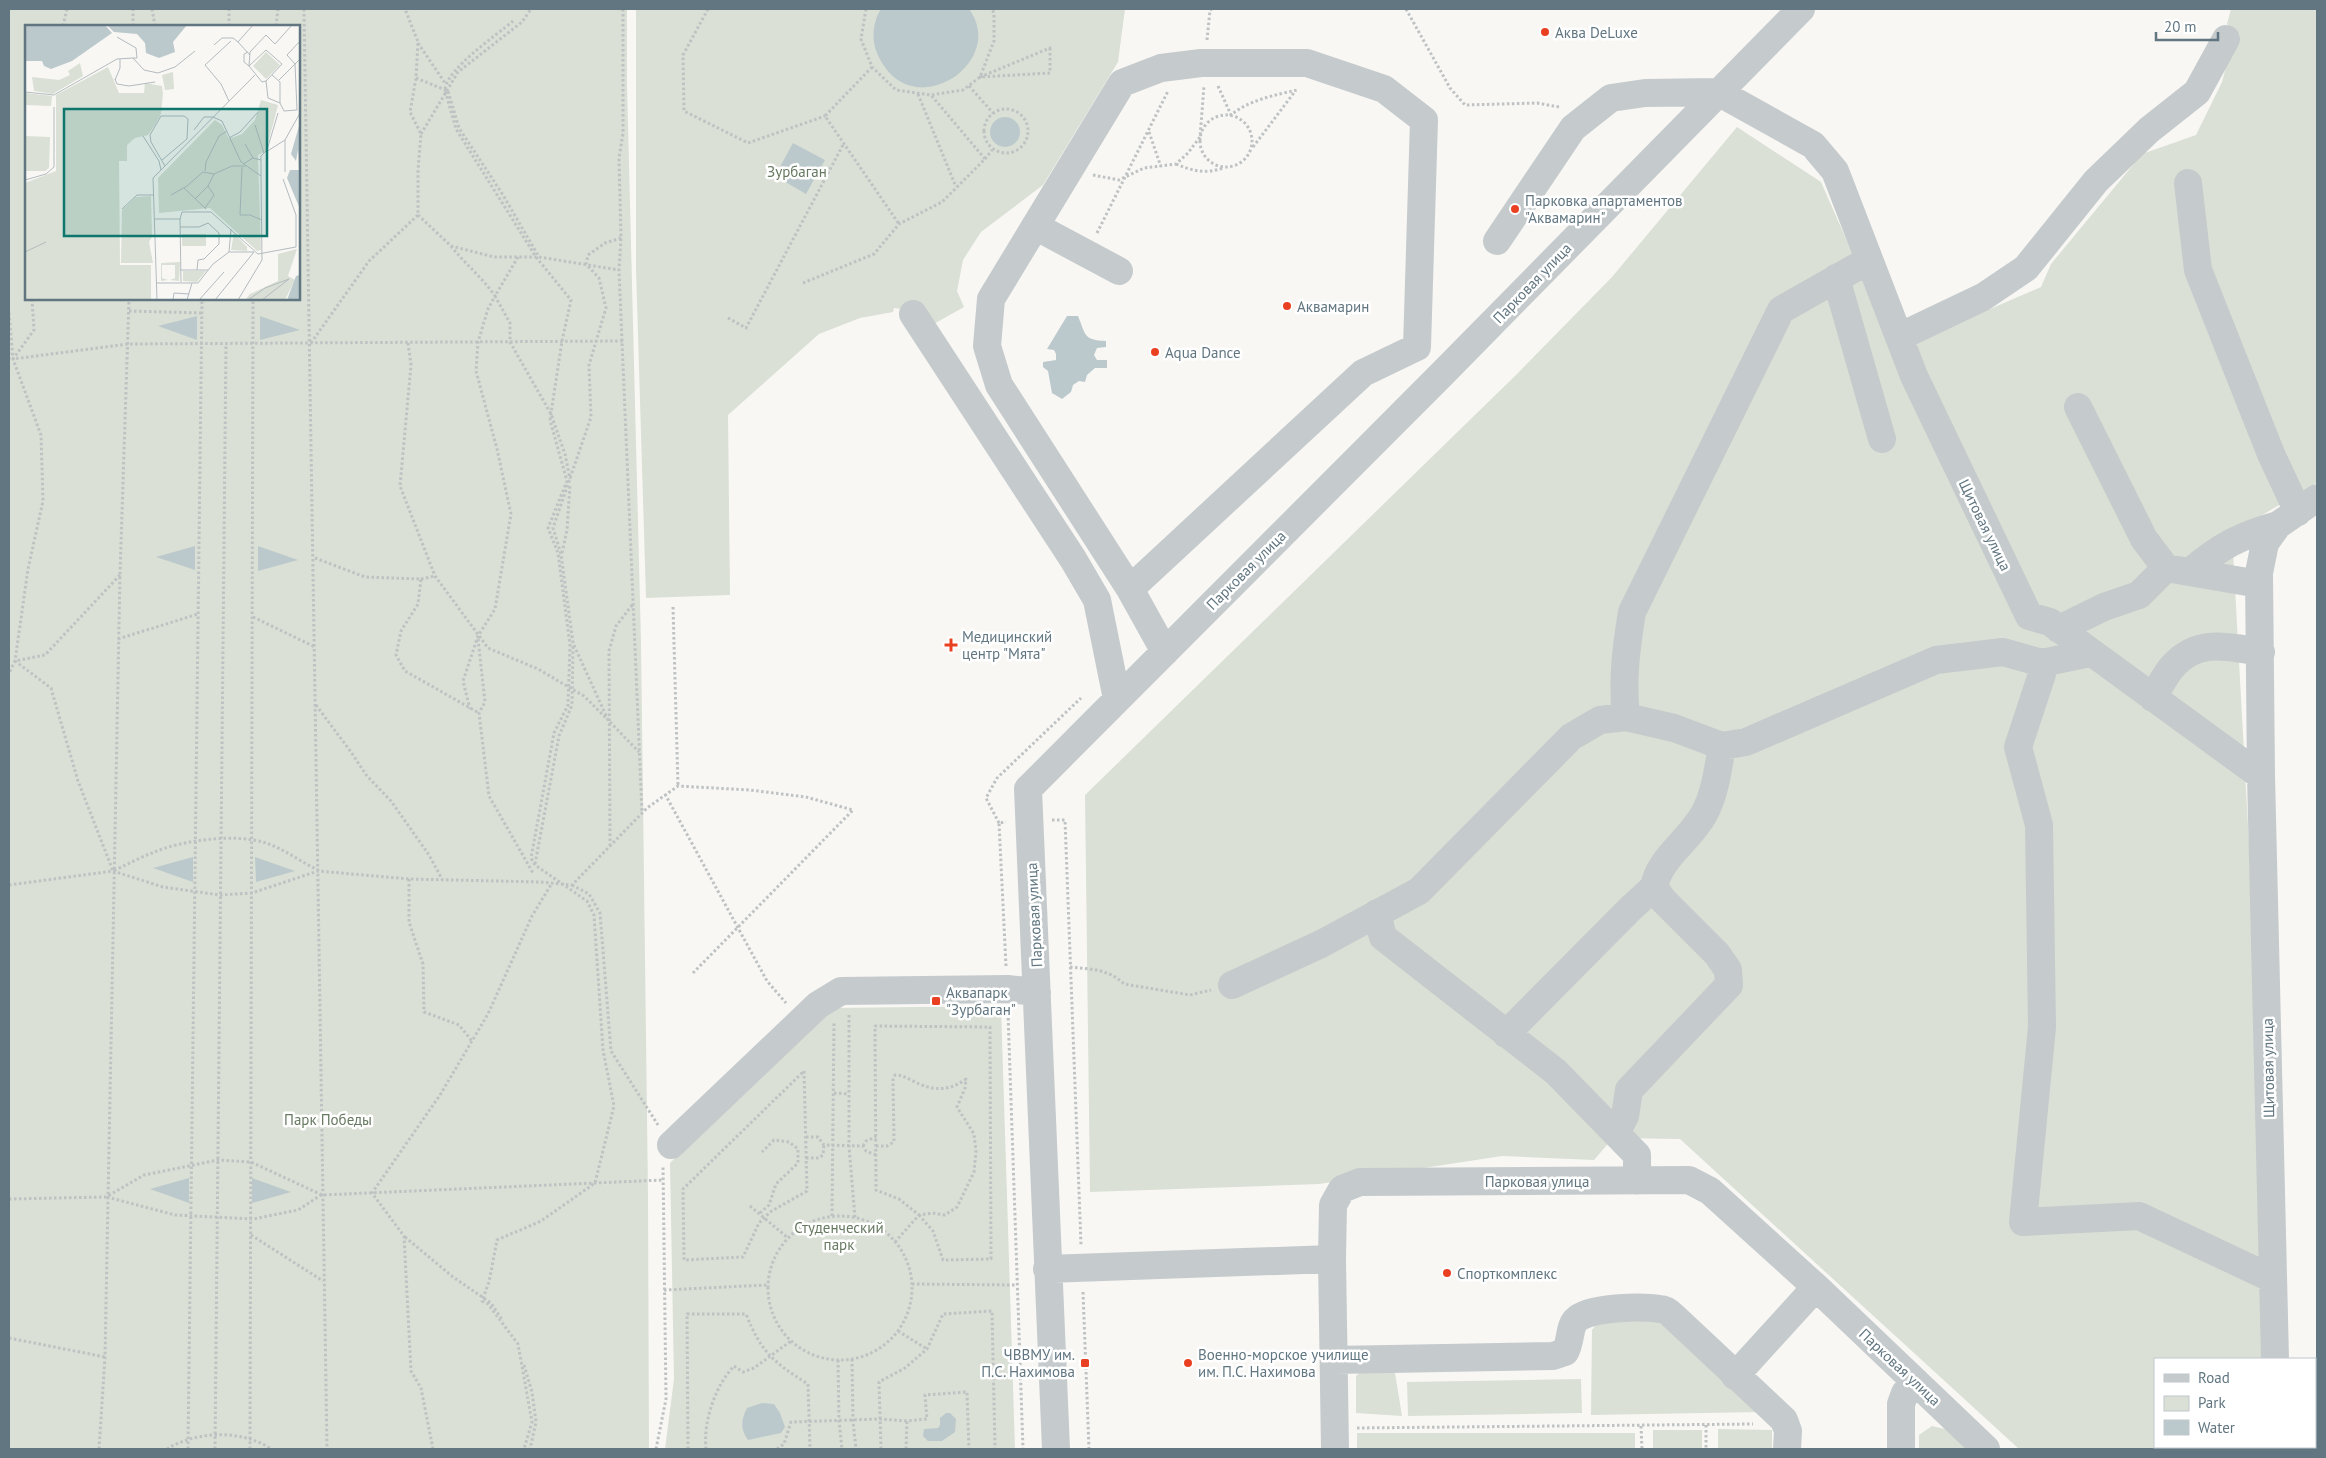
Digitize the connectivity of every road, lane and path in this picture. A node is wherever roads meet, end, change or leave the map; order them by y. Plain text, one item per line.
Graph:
1 (67, 9) edge
2 (133, 9) edge
3 (152, 9) edge
4 (229, 9) edge
5 (278, 9) edge
6 (304, 9) edge
7 (405, 9) edge
8 (531, 9) edge
9 (623, 9) edge
10 (708, 9) edge
11 (866, 9) edge
12 (992, 9) edge
13 (1210, 9) edge
14 (1406, 9) edge
15 (1801, 9) edge
16 (513, 21) dead end
17 (62, 25) edge
18 (132, 25) edge
19 (155, 25) edge
20 (229, 25) edge
21 (276, 25) edge
22 (2226, 39) dead end
23 (418, 42) junction
24 (1194, 64) junction
25 (872, 67) junction
26 (980, 77) junction
27 (416, 78) junction
28 (445, 83) junction
29 (969, 86) junction
30 (446, 92) junction
31 (1718, 92) junction
32 (918, 93) junction
33 (930, 95) junction
34 (993, 113) junction
35 (1231, 115) junction
36 (825, 116) junction
37 (1586, 116) junction
38 (1149, 131) junction
39 (421, 134) junction
40 (1200, 136) junction
41 (844, 143) junction
42 (1252, 148) junction
43 (992, 150) junction
44 (985, 159) junction
45 (1176, 164) junction
46 (1072, 165) junction
47 (1160, 167) junction
48 (1225, 167) junction
49 (1126, 176) junction
50 (2188, 183) dead end
51 (956, 187) junction
52 (418, 215) junction
53 (900, 224) junction
54 (1035, 226) junction
55 (621, 238) junction
56 (1497, 241) dead end
57 (451, 246) junction
58 (1087, 254) junction
59 (518, 257) junction
60 (537, 257) junction
61 (1869, 260) junction
62 (586, 264) junction
63 (619, 270) junction
64 (1119, 271) dead end
65 (1836, 278) junction
66 (803, 283) dead end
67 (495, 296) junction
68 (32, 300) edge
69 (129, 300) edge
70 (202, 300) edge
71 (254, 300) edge
72 (129, 311) junction
73 (9, 312) edge
74 (202, 313) junction
75 (913, 314) dead end
76 (728, 318) dead end
77 (1899, 336) junction
78 (623, 341) junction
79 (408, 342) junction
80 (478, 342) junction
81 (510, 342) junction
82 (562, 342) junction
83 (596, 342) junction
84 (311, 343) junction
85 (128, 344) junction
86 (201, 344) junction
87 (226, 344) junction
88 (254, 344) junction
89 (1417, 347) junction
90 (9, 352) edge
91 (13, 359) junction
92 (9, 360) edge
93 (1443, 373) junction
94 (2078, 407) dead end
95 (551, 414) junction
96 (1882, 439) dead end
97 (570, 482) junction
98 (2298, 512) edge
99 (561, 554) junction
100 (315, 558) junction
101 (2178, 570) junction
102 (120, 574) junction
103 (435, 576) junction
104 (420, 579) junction
105 (2259, 584) junction
106 (1130, 590) junction
107 (634, 604) junction
108 (673, 607) dead end
109 (198, 614) junction
110 (2029, 616) junction
111 (253, 617) junction
112 (2059, 629) junction
113 (478, 636) junction
114 (118, 639) junction
115 (573, 643) junction
116 (315, 646) junction
117 (1164, 652) junction
118 (2003, 652) junction
119 (2261, 652) junction
120 (2090, 653) junction
121 (15, 661) junction
122 (2042, 663) junction
123 (9, 673) edge
124 (570, 690) junction
125 (1082, 697) dead end
126 (2152, 698) junction
127 (1117, 700) junction
128 (316, 705) junction
129 (470, 709) junction
130 (479, 714) junction
131 (1626, 717) junction
132 (608, 720) junction
133 (1722, 746) junction
134 (640, 753) junction
135 (2261, 776) junction
136 (678, 786) junction
137 (665, 794) junction
138 (642, 814) junction
139 (1051, 820) dead end
140 (1008, 822) dead end
141 (999, 823) junction
142 (221, 838) junction
143 (252, 840) junction
144 (195, 842) junction
145 (610, 846) junction
146 (535, 866) junction
147 (318, 871) junction
148 (114, 872) junction
149 (533, 872) junction
150 (409, 879) junction
151 (443, 880) junction
152 (541, 882) junction
153 (552, 883) junction
154 (562, 884) junction
155 (9, 885) edge
156 (572, 885) junction
157 (1654, 887) junction
158 (194, 891) junction
159 (252, 893) junction
160 (220, 895) junction
161 (1377, 914) junction
162 (738, 928) junction
163 (1070, 967) junction
164 (692, 973) dead end
165 (1232, 985) joint
166 (1007, 989) junction
167 (1037, 992) junction
168 (849, 1014) dead end
169 (835, 1015) dead end
170 (802, 1020) junction
171 (1506, 1034) junction
172 (472, 1041) junction
173 (834, 1093) junction
174 (849, 1094) junction
175 (1616, 1133) junction
176 (806, 1137) junction
177 (876, 1137) junction
178 (671, 1145) junction
179 (824, 1145) junction
180 (833, 1145) junction
181 (850, 1146) junction
182 (863, 1146) junction
183 (876, 1146) junction
184 (762, 1152) dead end
185 (876, 1154) junction
186 (806, 1158) junction
187 (218, 1160) junction
188 (251, 1162) junction
189 (191, 1166) junction
190 (662, 1180) junction
191 (1637, 1181) junction
192 (595, 1183) junction
193 (372, 1193) junction
194 (322, 1195) junction
195 (106, 1197) junction
196 (9, 1199) edge
197 (750, 1206) dead end
198 (760, 1213) junction
199 (190, 1216) junction
200 (832, 1216) junction
201 (919, 1216) junction
202 (765, 1217) junction
203 (855, 1218) junction
204 (217, 1219) junction
205 (251, 1219) junction
206 (251, 1234) junction
207 (404, 1236) junction
208 (788, 1238) junction
209 (895, 1242) junction
210 (1332, 1259) junction
211 (1082, 1268) junction
212 (1047, 1269) junction
213 (2273, 1279) junction
214 (323, 1281) junction
215 (912, 1284) junction
216 (767, 1285) junction
217 (1016, 1285) junction
218 (1816, 1287) junction
219 (664, 1290) junction
220 (483, 1297) junction
221 (898, 1331) junction
222 (9, 1338) edge
223 (791, 1341) junction
224 (518, 1344) junction
225 (926, 1349) junction
226 (105, 1357) junction
227 (771, 1357) junction
228 (2275, 1358) edge
229 (852, 1359) junction
230 (838, 1360) junction
231 (1334, 1360) junction
232 (1735, 1376) junction
233 (1916, 1382) junction
234 (880, 1419) junction
235 (1784, 1420) junction
236 (839, 1421) junction
237 (853, 1421) junction
238 (906, 1421) junction
239 (809, 1422) junction
240 (1706, 1425) junction
241 (1641, 1426) junction
242 (215, 1435) junction
243 (1335, 1439) edge
244 (188, 1440) junction
245 (250, 1440) junction
246 (98, 1449) edge
247 (167, 1449) edge
248 (188, 1449) edge
249 (215, 1449) edge
250 (250, 1449) edge
251 (271, 1449) edge
252 (327, 1449) edge
253 (433, 1449) edge
254 (524, 1449) edge
255 (530, 1449) edge
256 (656, 1449) edge
257 (688, 1449) edge
258 (706, 1449) edge
259 (777, 1449) edge
260 (810, 1449) edge
261 (842, 1449) edge
262 (856, 1449) edge
263 (881, 1449) edge
264 (906, 1449) edge
265 (969, 1449) edge
266 (996, 1449) edge
267 (1023, 1449) edge
268 (1056, 1449) edge
269 (1089, 1449) edge
270 (1642, 1449) edge
271 (1706, 1449) edge
272 (1788, 1449) edge
273 (1901, 1449) edge
274 (1986, 1449) edge

1 - 17 path
2 - 18 path
3 - 19 path
4 - 20 path
5 - 21 path
6 - 84 path
7 - 23 path
8 - 30 path
9 - 55 path
10 - 36 path
11 - 25 path
12 - 26 path
13 - 24 path
14 - 37 path
15 - 31 street, Парковая улица
16 - 28 path
22 - 77 street
23 - 27 path
23 - 28 path
24 - 38 path
24 - 40 path
24 - 46 street
24 - 89 street
25 - 32 path
25 - 36 path
26 - 26 path
26 - 29 path
27 - 30 path
27 - 39 path
28 - 30 path
29 - 33 path
29 - 34 path
30 - 39 path
30 - 60 path
31 - 37 street
31 - 61 street, Щитовая улица
31 - 93 street, Парковая улица
32 - 33 path
32 - 51 path
33 - 44 path
34 - 43 path
34 - 43 path
35 - 40 path
35 - 42 path
35 - 42 path
36 - 41 path
37 - 56 street
38 - 47 path
38 - 49 path
39 - 52 path
40 - 45 path
40 - 48 path
41 - 53 path
41 - 76 path
42 - 48 path
43 - 44 path
44 - 51 path
45 - 47 path
45 - 48 path
46 - 49 path
46 - 54 street
47 - 49 path
49 - 58 path
50 - 98 street
51 - 53 path
52 - 57 path
52 - 84 path
53 - 66 path
54 - 58 street
54 - 106 street
55 - 62 path
55 - 63 path
57 - 59 path
57 - 67 path
58 - 64 street
59 - 60 path
59 - 67 path
60 - 62 path
60 - 82 path
61 - 65 street
61 - 77 street, Щитовая улица
62 - 63 path
62 - 83 path
63 - 78 path
65 - 96 street
65 - 131 street
67 - 80 path
67 - 81 path
68 - 91 path
69 - 72 path
70 - 74 path
71 - 88 path
72 - 74 path
72 - 85 path
73 - 91 path
74 - 86 path
75 - 127 street
77 - 110 street, Щитовая улица
78 - 83 path
78 - 107 path
79 - 80 path
79 - 84 path
79 - 103 path
80 - 81 path
80 - 113 path
81 - 82 path
81 - 95 path
82 - 83 path
82 - 95 path
83 - 97 path
84 - 88 path
84 - 100 path
85 - 86 path
85 - 91 path
85 - 102 path
86 - 87 path
86 - 109 path
87 - 88 path
87 - 142 path
88 - 111 path
89 - 93 street
89 - 106 street
90 - 92 path
91 - 121 path
93 - 117 street, Парковая улица
94 - 101 street
95 - 97 path
95 - 124 path
97 - 99 path
97 - 99 path
98 - 101 street
98 - 105 street, Щитовая улица
99 - 115 path
100 - 104 path
100 - 116 path
101 - 105 street
101 - 112 street
102 - 114 path
102 - 121 path
103 - 104 path
103 - 113 path
104 - 129 path
105 - 119 street, Щитовая улица
106 - 117 street
107 - 132 path
107 - 134 path
108 - 136 path
109 - 114 path
109 - 144 path
110 - 112 street
110 - 118 street
111 - 116 path
111 - 143 path
112 - 120 street
113 - 124 path
113 - 129 path
113 - 130 path
114 - 148 path
115 - 124 path
115 - 132 path
116 - 128 path
117 - 127 street, Парковая улица
118 - 122 street
118 - 133 street
119 - 126 street
119 - 135 street, Щитовая улица
120 - 122 street
120 - 126 street
121 - 123 path
121 - 148 path
122 - 213 street
124 - 132 path
124 - 146 path
124 - 146 path
125 - 141 path
126 - 135 street
127 - 167 street, Парковая улица
128 - 147 path
128 - 151 path
129 - 130 path
130 - 149 path
131 - 133 street
131 - 161 street
132 - 134 path
132 - 145 path
133 - 157 street
134 - 138 path
135 - 213 street, Щитовая улица
136 - 137 path
136 - 162 path
137 - 138 path
137 - 162 path
138 - 145 path
139 - 163 path
140 - 141 path
141 - 166 path
142 - 143 path
142 - 144 path
142 - 160 path
143 - 147 path
143 - 159 path
144 - 148 path
144 - 158 path
145 - 156 path
146 - 149 path
146 - 154 path
147 - 150 path
147 - 159 path
147 - 194 path
148 - 155 path
148 - 158 path
148 - 195 path
149 - 152 path
150 - 151 path
150 - 172 path
151 - 152 path
152 - 153 path
153 - 154 path
153 - 172 path
154 - 156 path
154 - 192 path
156 - 178 path
157 - 171 street
157 - 175 street
158 - 160 path
158 - 189 path
159 - 160 path
159 - 188 path
160 - 187 path
161 - 165 street
161 - 171 street
162 - 164 path
162 - 170 path
163 - 165 path
163 - 211 path
166 - 167 street
166 - 170 street
166 - 217 path
167 - 212 street, Парковая улица
168 - 174 path
169 - 173 path
170 - 178 street
171 - 175 street
172 - 193 path
173 - 174 path
173 - 180 path
174 - 181 path
175 - 191 street
176 - 179 path
176 - 186 path
176 - 202 path
177 - 182 path
177 - 183 path
177 - 201 path
178 - 190 path
179 - 180 path
179 - 186 path
180 - 181 path
180 - 200 path
181 - 182 path
181 - 203 path
182 - 185 path
183 - 185 path
183 - 201 path
184 - 198 path
185 - 201 path
186 - 202 path
187 - 188 path
187 - 189 path
187 - 204 path
188 - 194 path
188 - 205 path
189 - 195 path
189 - 199 path
190 - 192 path
190 - 219 path
191 - 210 street, Парковая улица
191 - 218 street, Парковая улица
192 - 193 path
192 - 220 path
193 - 194 path
193 - 207 path
194 - 205 path
194 - 214 path
195 - 196 path
195 - 199 path
195 - 226 path
197 - 198 path
198 - 202 path
199 - 204 path
199 - 244 path
200 - 203 path
200 - 208 path
201 - 209 path
202 - 208 path
203 - 209 path
204 - 205 path
204 - 242 path
205 - 206 path
206 - 214 path
206 - 245 path
207 - 220 path
207 - 253 path
208 - 216 path
209 - 215 path
210 - 211 street
210 - 231 street, Парковая улица
211 - 212 street
211 - 269 path
212 - 268 street, Парковая улица
213 - 228 street, Щитовая улица
214 - 252 path
215 - 217 path
215 - 221 path
216 - 219 path
216 - 223 path
217 - 267 path
218 - 232 street
218 - 233 street, Парковая улица
219 - 256 path
220 - 224 path
221 - 225 path
221 - 229 path
222 - 226 path
223 - 227 path
223 - 230 path
224 - 254 path
224 - 255 path
225 - 234 path
225 - 266 path
226 - 246 path
227 - 239 path
227 - 257 path
227 - 258 path
229 - 230 path
229 - 237 path
230 - 236 path
231 - 232 street
231 - 243 street, Парковая улица
232 - 235 street
233 - 273 street
233 - 274 street, Парковая улица
234 - 237 path
234 - 238 path
234 - 263 path
235 - 240 path
235 - 272 street
236 - 237 path
236 - 239 path
236 - 261 path
237 - 262 path
238 - 264 path
238 - 265 path
239 - 259 path
239 - 260 path
240 - 241 path
240 - 271 path
241 - 243 path
241 - 270 path
242 - 244 path
242 - 245 path
242 - 249 path
244 - 247 path
244 - 248 path
245 - 250 path
245 - 251 path

